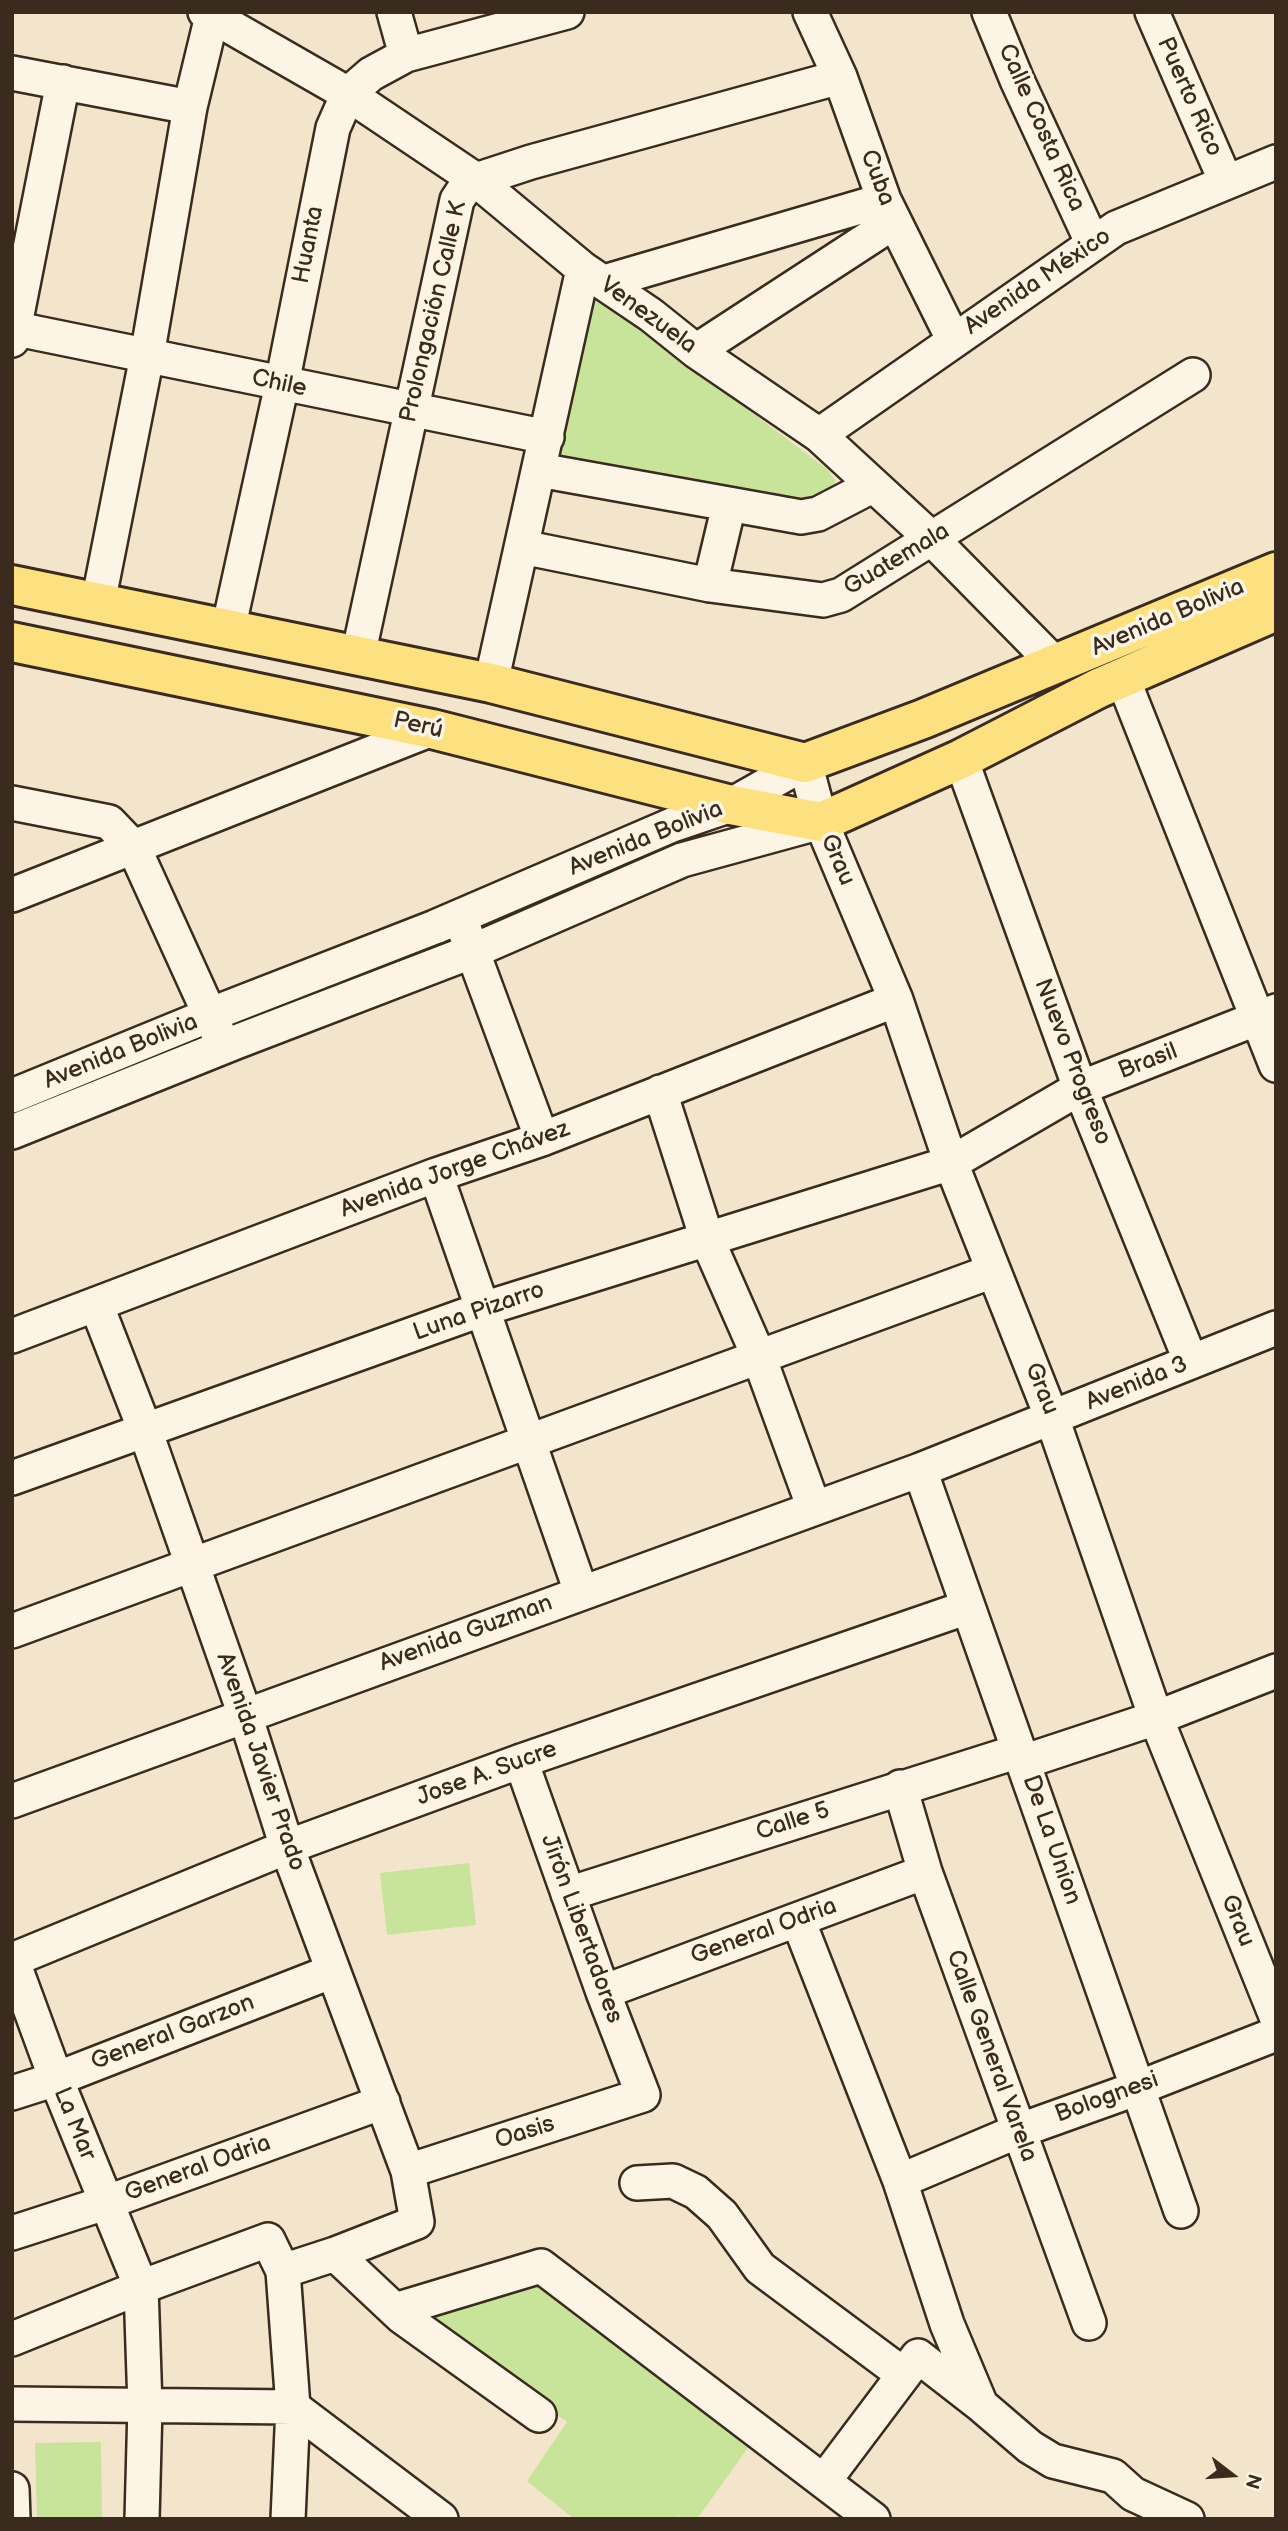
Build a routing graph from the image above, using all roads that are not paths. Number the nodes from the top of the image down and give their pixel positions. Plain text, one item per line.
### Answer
1 (394, 12) edge
2 (810, 12) edge
3 (989, 12) edge
4 (1152, 12) edge
5 (209, 14) edge
6 (546, 15) edge
7 (250, 26) edge
8 (406, 55) junction
9 (12, 73) edge
10 (840, 77) junction
11 (63, 82) junction
12 (348, 94) junction
13 (190, 107) junction
14 (1276, 162) edge
15 (475, 180) junction
16 (1226, 182) junction
17 (889, 211) junction
18 (1093, 244) junction
19 (594, 276) junction
20 (13, 332) edge
21 (954, 341) junction
22 (696, 351) junction
23 (147, 356) junction
24 (1193, 375) dead end
25 (282, 384) junction
26 (410, 410) junction
27 (819, 435) junction
28 (547, 438) junction
29 (539, 470) junction
30 (872, 486) junction
31 (729, 505) junction
32 (932, 539) junction
33 (522, 547) junction
34 (1274, 577) edge
35 (12, 585) edge
36 (710, 585) junction
37 (98, 603) junction
38 (1276, 611) edge
39 (229, 631) junction
40 (12, 642) edge
41 (358, 656) junction
42 (1056, 665) junction
43 (1122, 679) junction
44 (491, 683) junction
45 (432, 729) junction
46 (961, 759) junction
47 (805, 763) junction
48 (12, 803) edge
49 (731, 805) junction
50 (821, 822) junction
51 (134, 848) junction
52 (12, 895) edge
53 (460, 916) junction
54 (473, 951) junction
55 (896, 1000) junction
56 (210, 1015) junction
57 (1267, 1015) edge
58 (224, 1047) junction
59 (1276, 1065) edge
60 (1080, 1088) junction
61 (660, 1092) junction
62 (12, 1096) edge
63 (12, 1132) edge
64 (542, 1139) junction
65 (951, 1163) junction
66 (436, 1175) junction
67 (707, 1239) junction
68 (993, 1270) junction
69 (96, 1304) junction
70 (483, 1309) junction
71 (1276, 1328) edge
72 (12, 1336) edge
73 (759, 1357) junction
74 (1191, 1362) junction
75 (1052, 1418) junction
76 (145, 1430) junction
77 (529, 1442) junction
78 (920, 1470) junction
79 (12, 1478) edge
80 (814, 1508) junction
81 (192, 1564) junction
82 (581, 1592) junction
83 (968, 1607) junction
84 (12, 1630) edge
85 (1276, 1671) edge
86 (245, 1715) junction
87 (1156, 1718) junction
88 (1021, 1757) junction
89 (522, 1762) junction
90 (900, 1787) junction
91 (12, 1801) edge
92 (287, 1847) junction
93 (925, 1872) junction
94 (568, 1894) junction
95 (798, 1920) junction
96 (12, 1959) edge
97 (333, 1971) junction
98 (603, 1992) junction
99 (1276, 2016) edge
100 (1276, 2034) edge
101 (56, 2079) junction
102 (1138, 2088) junction
103 (12, 2093) edge
104 (643, 2095) joint
105 (383, 2102) junction
106 (1018, 2131) junction
107 (408, 2171) junction
108 (901, 2181) junction
109 (636, 2183) dead end
110 (105, 2203) junction
111 (1181, 2211) dead end
112 (12, 2233) edge
113 (335, 2254) junction
114 (283, 2271) junction
115 (141, 2287) junction
116 (395, 2310) junction
117 (1089, 2323) dead end
118 (12, 2339) edge
119 (904, 2375) junction
120 (12, 2404) edge
121 (145, 2406) junction
122 (981, 2406) junction
123 (293, 2407) junction
124 (539, 2415) dead end
125 (824, 2481) junction
126 (12, 2489) edge
127 (13, 2519) edge
128 (142, 2519) edge
129 (288, 2519) edge
130 (441, 2519) edge
131 (873, 2519) edge
132 (1187, 2519) edge

1 - 8 street
2 - 10 street, Cuba
3 - 18 street, Calle Costa Rica
4 - 16 street, Puerto Rico
5 - 7 street, Venezuela
5 - 13 street
6 - 8 street, Huanta
7 - 12 street, Venezuela
8 - 12 street, Huanta
9 - 11 street
10 - 15 street, Prolongación Calle K
10 - 17 street, Cuba
11 - 13 street
11 - 20 street
12 - 15 street, Venezuela
12 - 25 street, Huanta
13 - 23 street
14 - 16 street, Avenida México
15 - 19 street, Venezuela
15 - 26 street, Prolongación Calle K
16 - 18 street, Avenida México
17 - 19 street
17 - 21 street, Cuba
17 - 22 street
18 - 21 street, Avenida México
19 - 22 street, Venezuela
19 - 28 street
20 - 23 street, Chile
21 - 27 street, Avenida México
22 - 27 street, Venezuela
23 - 25 street, Chile
23 - 37 street
24 - 32 street, Guatemala
25 - 26 street, Chile
25 - 39 street, Huanta
26 - 28 street, Chile
26 - 41 street, Prolongación Calle K
27 - 30 street, Venezuela
28 - 29 street
29 - 31 street
29 - 33 street
30 - 31 street
30 - 32 street, Venezuela
31 - 36 street
32 - 36 street, Guatemala
32 - 42 street, Venezuela
33 - 36 street, Guatemala
33 - 44 street
34 - 42 main road, Avenida Bolivia
35 - 37 main road
37 - 39 main road
38 - 43 main road, Avenida Bolivia
39 - 41 main road
40 - 45 main road, Perú
41 - 44 main road
42 - 47 main road, Avenida Bolivia
43 - 46 main road, Avenida Bolivia
43 - 57 street
44 - 47 main road
45 - 49 main road, Perú
45 - 51 street
46 - 50 main road, Avenida Bolivia
46 - 60 street, Nuevo Progreso
47 - 49 street, Avenida Bolivia
47 - 50 street, Grau
48 - 51 street
49 - 50 main road, Perú
49 - 53 street, Avenida Bolivia
50 - 54 street, Avenida Bolivia
50 - 55 street, Grau
51 - 52 street
51 - 56 street
53 - 54 street
53 - 56 street, Avenida Bolivia
54 - 58 street, Avenida Bolivia
54 - 64 street
55 - 61 street, Avenida Jorge Chávez
55 - 65 street, Grau
56 - 58 street
56 - 62 street, Avenida Bolivia
57 - 59 street
57 - 60 street, Brasil
58 - 63 street, Avenida Bolivia
60 - 65 street, Brasil
60 - 74 street, Nuevo Progreso
61 - 64 street, Avenida Jorge Chávez
61 - 67 street
64 - 66 street, Avenida Jorge Chávez
65 - 67 street, Luna Pizarro
65 - 68 street, Grau
66 - 69 street, Avenida Jorge Chávez
66 - 70 street
67 - 70 street, Luna Pizarro
67 - 73 street
68 - 73 street
68 - 75 street, Grau
69 - 72 street, Avenida Jorge Chávez
69 - 76 street, Avenida Javier Prado
70 - 76 street, Luna Pizarro
70 - 77 street
71 - 74 street, Avenida 3
73 - 77 street
73 - 80 street
74 - 75 street, Avenida 3
75 - 78 street, Avenida 3
75 - 87 street, Grau
76 - 79 street, Luna Pizarro
76 - 81 street, Avenida Javier Prado
77 - 81 street
77 - 82 street
78 - 80 street, Avenida Guzman
78 - 83 street, De La Union
80 - 82 street, Avenida Guzman
81 - 84 street
81 - 86 street, Avenida Javier Prado
82 - 86 street, Avenida Guzman
83 - 88 street, De La Union
83 - 89 street, Jose A. Sucre
85 - 87 street, Calle 5
86 - 91 street, Avenida Guzman
86 - 92 street, Avenida Javier Prado
87 - 88 street, Calle 5
87 - 99 street, Grau
88 - 90 street, Calle 5
88 - 102 street, De La Union
89 - 92 street, Jose A. Sucre
89 - 94 street, Jirón Libertadores
90 - 93 street, Calle General Varela
90 - 94 street, Calle 5
92 - 96 street, Jose A. Sucre
92 - 97 street, Avenida Javier Prado
93 - 95 street, General Odria
93 - 106 street, Calle General Varela
94 - 98 street, Jirón Libertadores
95 - 98 street, General Odria
95 - 108 street
96 - 101 street, La Mar
97 - 101 street, General Garzon
97 - 105 street, Avenida Javier Prado
98 - 104 street, Jirón Libertadores
100 - 102 street, Bolognesi
101 - 103 street, General Garzon
101 - 110 street, La Mar
102 - 106 street, Bolognesi
102 - 111 street, De La Union
104 - 107 street, Oasis
105 - 107 street, Avenida Javier Prado
105 - 110 street, General Odria
106 - 108 street, Bolognesi
106 - 117 street, Calle General Varela
107 - 113 street, Avenida Javier Prado
108 - 122 street
109 - 119 street
110 - 112 street, General Odria
110 - 115 street, La Mar
113 - 114 street
113 - 116 street
114 - 115 street
114 - 123 street
115 - 118 street
115 - 121 street
116 - 124 street
116 - 125 street
119 - 122 street
119 - 125 street
120 - 121 street
121 - 123 street
121 - 128 street
122 - 132 street
123 - 129 street
123 - 130 street
125 - 131 street
126 - 127 street

